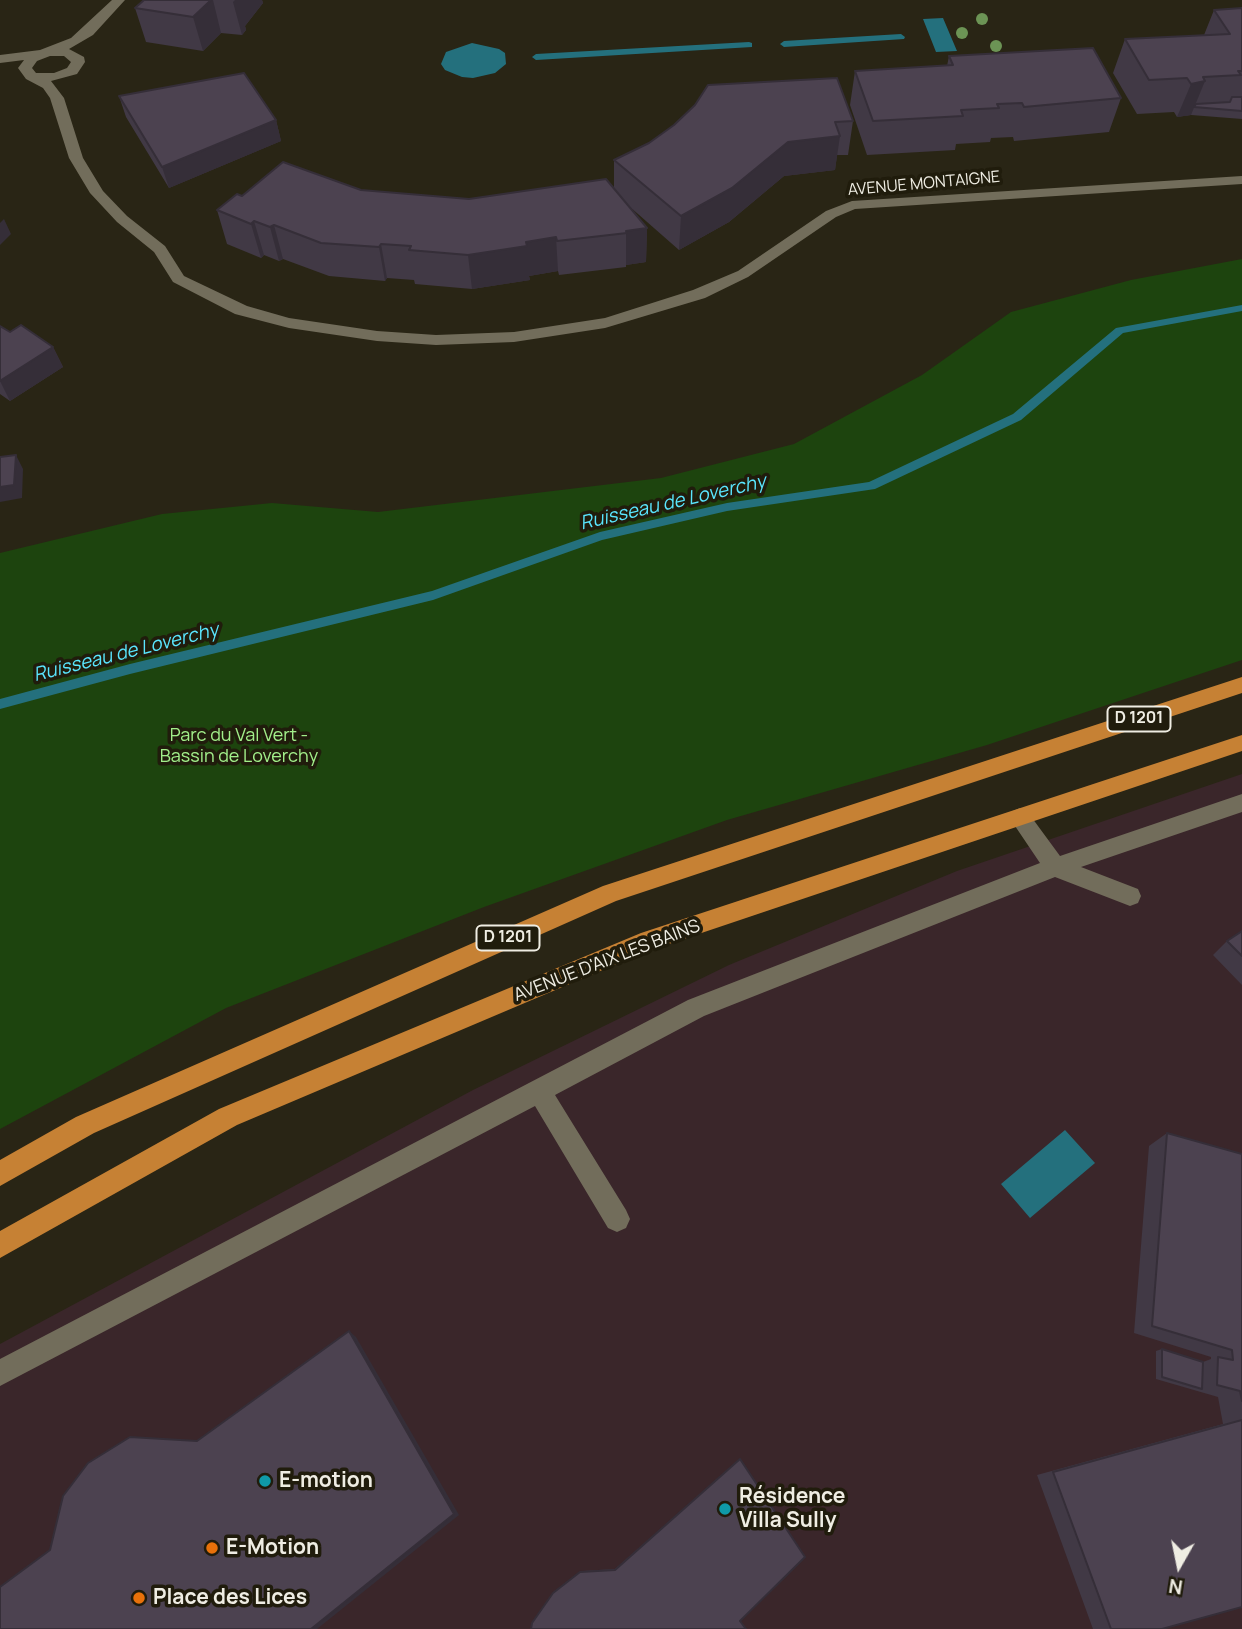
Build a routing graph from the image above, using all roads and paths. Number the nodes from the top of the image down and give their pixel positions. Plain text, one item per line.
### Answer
1 (119, 0) edge
2 (96, 25) junction
3 (44, 53) junction
4 (0, 62) edge
5 (78, 64) junction
6 (33, 75) junction
7 (66, 118) junction
8 (1242, 180) edge
9 (1242, 685) edge
10 (1242, 743) edge
11 (1242, 803) edge
12 (1020, 817) junction
13 (1055, 867) junction
14 (1130, 896) dead end
15 (539, 1091) junction
16 (0, 1174) edge
17 (617, 1219) dead end
18 (0, 1245) edge
19 (0, 1373) edge

1 - 2 street, AVENUE MONTAIGNE
2 - 3 street, AVENUE MONTAIGNE
2 - 5 street, AVENUE MONTAIGNE
3 - 4 street, AVENUE MONTAIGNE
3 - 5 street, AVENUE MONTAIGNE
3 - 6 street
4 - 6 street, AVENUE MONTAIGNE
5 - 6 street
5 - 7 street, AVENUE MONTAIGNE
6 - 7 street, AVENUE MONTAIGNE
7 - 8 street, AVENUE MONTAIGNE
9 - 16 main road, D 1201
10 - 12 main road, AVENUE D'AIX LES BAINS
11 - 13 street
12 - 13 street
12 - 18 main road, AVENUE D'AIX LES BAINS
13 - 14 street
13 - 15 street
15 - 17 street
15 - 19 street

